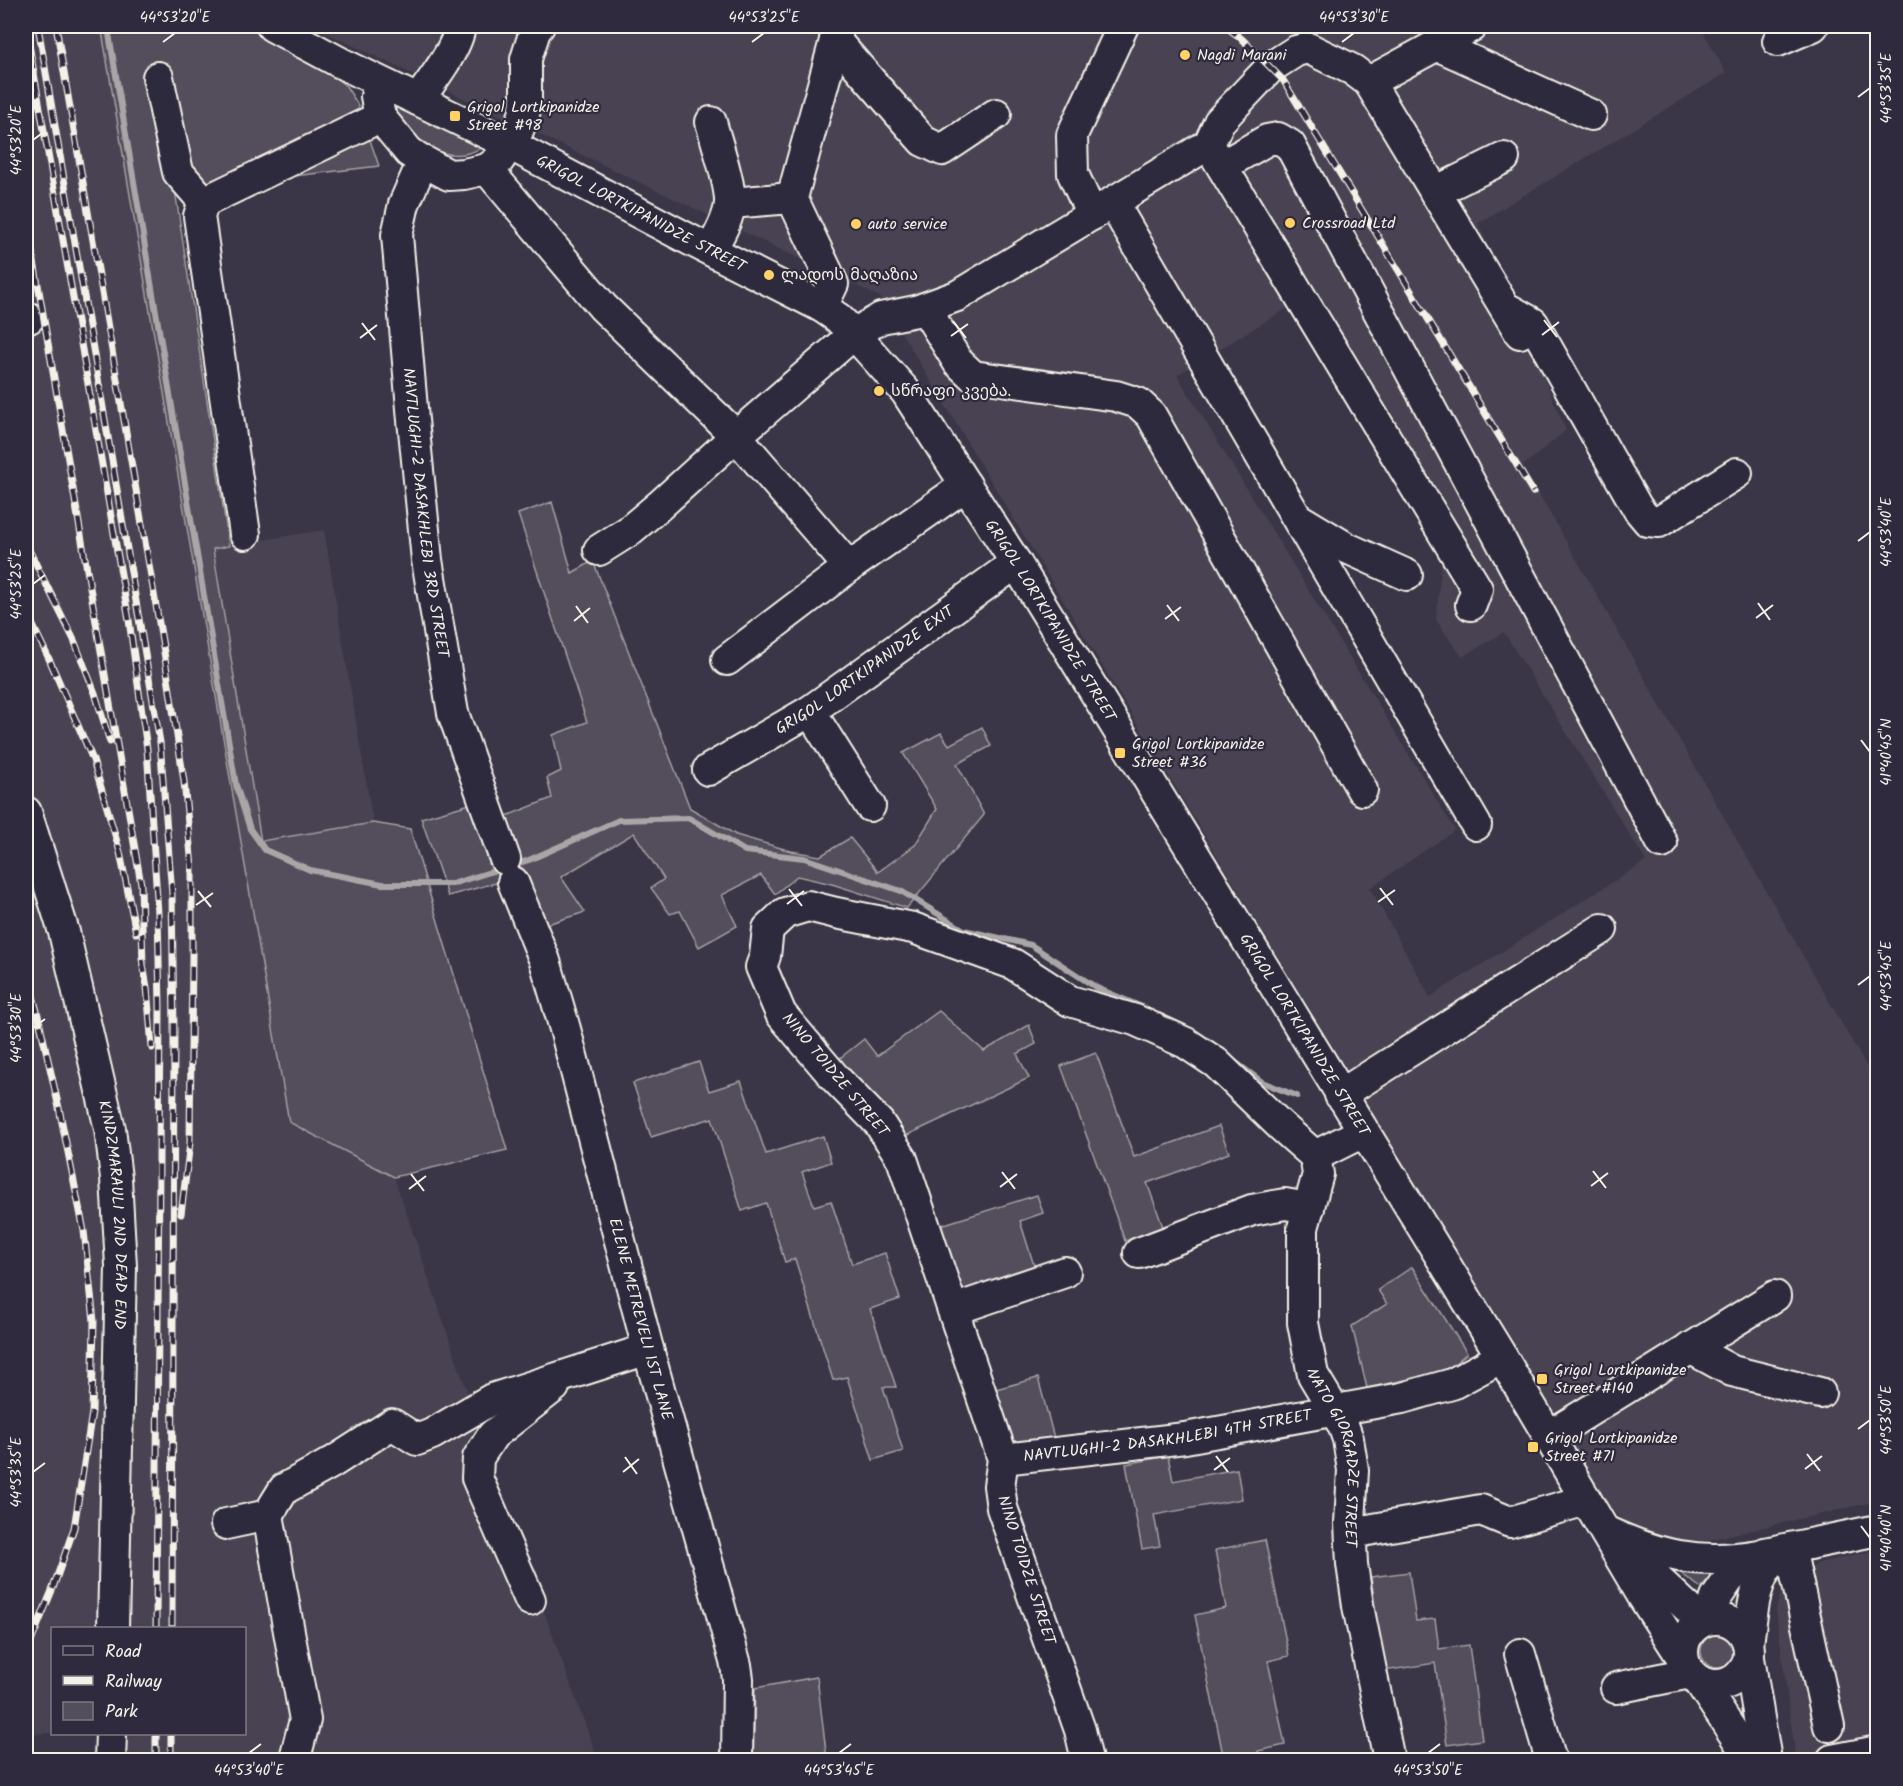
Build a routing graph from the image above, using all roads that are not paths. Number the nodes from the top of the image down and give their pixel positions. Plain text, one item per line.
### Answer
1 (272, 26) edge
2 (460, 26) edge
3 (539, 26) edge
4 (1123, 26) edge
5 (1813, 26) edge
6 (837, 33) edge
7 (1453, 33) edge
8 (1778, 42) dead end
9 (158, 77) dead end
10 (373, 78) junction
11 (1369, 81) junction
12 (418, 100) junction
13 (996, 114) dead end
14 (1591, 115) dead end
15 (380, 117) junction
16 (711, 122) dead end
17 (509, 144) junction
18 (1217, 144) junction
19 (1504, 158) dead end
20 (423, 161) junction
21 (486, 169) junction
22 (1435, 192) junction
23 (792, 198) junction
24 (204, 202) junction
25 (730, 203) junction
26 (1102, 209) junction
27 (711, 250) junction
28 (822, 307) junction
29 (1504, 307) junction
30 (925, 308) junction
31 (1520, 333) dead end
32 (854, 334) junction
33 (736, 436) junction
34 (1737, 473) dead end
35 (966, 485) junction
36 (1296, 517) junction
37 (245, 534) dead end
38 (599, 550) dead end
39 (1016, 563) junction
40 (1514, 565) junction
41 (849, 567) junction
42 (1407, 575) dead end
43 (727, 660) dead end
44 (810, 711) junction
45 (708, 770) dead end
46 (1362, 790) dead end
47 (870, 806) dead end
48 (26, 812) edge
49 (1476, 825) dead end
50 (1662, 843) dead end
51 (509, 871) joint
52 (1602, 929) dead end
53 (1340, 1095) junction
54 (1363, 1132) junction
55 (1315, 1156) junction
56 (1309, 1208) junction
57 (1139, 1253) dead end
58 (1065, 1272) dead end
59 (1774, 1296) dead end
60 (952, 1310) junction
61 (1690, 1348) junction
62 (648, 1349) junction
63 (1502, 1357) junction
64 (571, 1374) junction
65 (1820, 1393) dead end
66 (1335, 1410) junction
67 (1549, 1436) junction
68 (1003, 1459) junction
69 (1586, 1500) junction
70 (268, 1515) junction
71 (226, 1524) dead end
72 (1878, 1530) edge
73 (1605, 1531) junction
74 (1350, 1533) junction
75 (1777, 1551) junction
76 (530, 1600) dead end
77 (1706, 1620) junction
78 (113, 1627) edge
79 (1748, 1651) junction
80 (1520, 1654) dead end
81 (1691, 1671) junction
82 (1616, 1688) dead end
83 (1829, 1726) dead end
84 (111, 1735) edge
85 (1878, 1751) edge
86 (296, 1754) dead end
87 (110, 1761) edge
88 (737, 1761) edge
89 (1087, 1761) edge
90 (1389, 1761) edge
91 (1551, 1761) edge
92 (1751, 1761) edge
93 (1766, 1761) edge
94 (1832, 1761) edge

1 - 10 street, GRIGOL LORTKIPANIDZE STREET
2 - 12 street
3 - 17 street
4 - 26 street
5 - 8 street
6 - 13 street
6 - 23 street
7 - 11 street
7 - 14 street
9 - 24 street
10 - 12 street, GRIGOL LORTKIPANIDZE STREET
10 - 15 street
11 - 18 street
11 - 22 street
12 - 17 street, GRIGOL LORTKIPANIDZE STREET
15 - 20 street
15 - 24 street
16 - 25 street
17 - 21 street
17 - 27 street, GRIGOL LORTKIPANIDZE STREET
18 - 26 street
18 - 40 street
18 - 40 street
19 - 22 street
20 - 21 street
20 - 51 street, NAVTLUGHI-2 DASAKHLEBI 3RD STREET
21 - 33 street
22 - 29 street
23 - 25 street
23 - 28 street
24 - 37 street
25 - 27 street
26 - 30 street
26 - 36 street
27 - 28 street, GRIGOL LORTKIPANIDZE STREET
28 - 32 street, GRIGOL LORTKIPANIDZE STREET
29 - 31 street
29 - 34 street
30 - 32 street
30 - 46 street
32 - 33 street
32 - 35 street, GRIGOL LORTKIPANIDZE STREET
33 - 38 street
33 - 41 street
35 - 39 street, GRIGOL LORTKIPANIDZE STREET
35 - 41 street
36 - 42 street
36 - 49 street
39 - 44 street, GRIGOL LORTKIPANIDZE EXIT
39 - 53 street, GRIGOL LORTKIPANIDZE STREET
40 - 50 street
41 - 43 street
44 - 45 street, GRIGOL LORTKIPANIDZE EXIT
44 - 47 street
48 - 78 street, KINDZMARAULI 2ND DEAD END
51 - 62 street, ELENE METREVELI 1ST LANE
52 - 53 street
53 - 54 street, GRIGOL LORTKIPANIDZE STREET
54 - 55 street
54 - 63 street, GRIGOL LORTKIPANIDZE STREET
55 - 56 street, NATO GIORGADZE STREET
55 - 60 street, NINO TOIDZE STREET
56 - 57 street
56 - 66 street, NATO GIORGADZE STREET
58 - 60 street
59 - 61 street
60 - 68 street, NINO TOIDZE STREET
61 - 65 street
61 - 67 street
62 - 64 street
62 - 88 street, ELENE METREVELI 1ST LANE
63 - 66 street, NAVTLUGHI-2 DASAKHLEBI 4TH STREET
63 - 67 street, GRIGOL LORTKIPANIDZE STREET
64 - 70 street
64 - 76 street
66 - 68 street, NAVTLUGHI-2 DASAKHLEBI 4TH STREET
66 - 74 street, NATO GIORGADZE STREET
67 - 69 street, GRIGOL LORTKIPANIDZE STREET
68 - 89 street, NINO TOIDZE STREET
69 - 73 street, GRIGOL LORTKIPANIDZE STREET
69 - 74 street
70 - 71 street
70 - 86 street
72 - 75 street
73 - 75 street
73 - 77 street, GRIGOL LORTKIPANIDZE STREET
73 - 81 street, GRIGOL LORTKIPANIDZE STREET
74 - 90 street, NATO GIORGADZE STREET
75 - 77 street
75 - 79 street
75 - 83 street
77 - 79 street
77 - 81 street
79 - 81 street
79 - 93 street
80 - 91 street
81 - 82 street
81 - 92 street, GRIGOL LORTKIPANIDZE STREET
84 - 87 street
85 - 94 street

